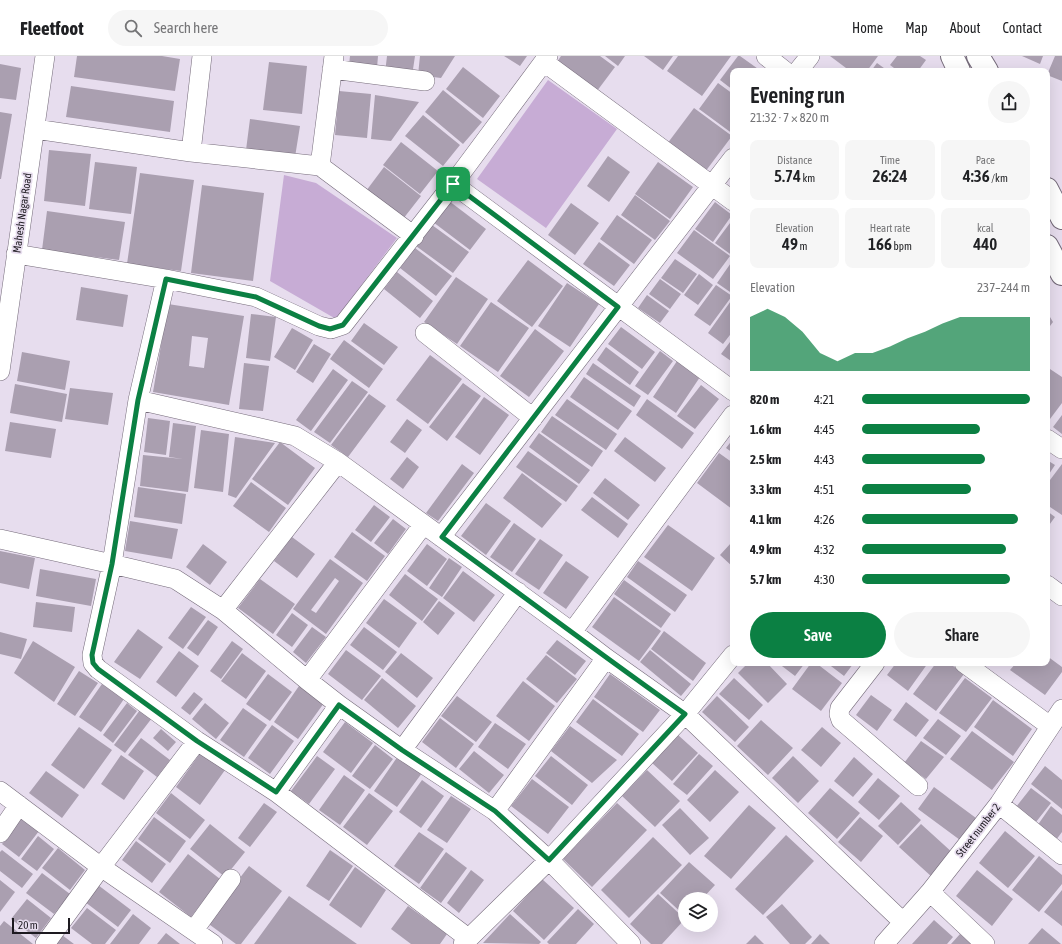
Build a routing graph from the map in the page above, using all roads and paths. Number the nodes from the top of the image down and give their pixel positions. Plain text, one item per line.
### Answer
1 (45, 56) edge
2 (202, 56) edge
3 (766, 56) edge
4 (810, 56) edge
5 (978, 56) edge
6 (546, 59) edge
7 (333, 62) edge
8 (781, 68) edge
9 (800, 68) edge
10 (984, 68) edge
11 (425, 81) dead end
12 (35, 129) junction
13 (191, 152) junction
14 (730, 162) edge
15 (320, 166) junction
16 (453, 184) junction
17 (713, 185) junction
18 (1050, 195) edge
19 (730, 199) edge
20 (1062, 218) edge
21 (414, 236) junction
22 (16, 254) junction
23 (1050, 256) edge
24 (1062, 274) edge
25 (166, 279) junction
26 (618, 307) junction
27 (425, 333) dead end
28 (0, 371) edge
29 (730, 389) edge
30 (138, 400) junction
31 (533, 418) junction
32 (730, 419) edge
33 (1050, 441) edge
34 (1062, 449) edge
35 (338, 462) junction
36 (422, 525) junction
37 (442, 537) junction
38 (0, 539) edge
39 (112, 564) junction
40 (1050, 588) edge
41 (518, 592) junction
42 (1062, 596) edge
43 (223, 610) junction
44 (572, 632) junction
45 (606, 658) junction
46 (730, 659) edge
47 (873, 666) edge
48 (968, 666) edge
49 (307, 680) junction
50 (339, 705) junction
51 (1062, 709) edge
52 (685, 714) junction
53 (1050, 726) junction
54 (197, 741) junction
55 (402, 750) junction
56 (918, 786) dead end
57 (0, 791) edge
58 (276, 792) junction
59 (999, 804) junction
60 (19, 805) junction
61 (495, 811) junction
62 (0, 833) edge
63 (1062, 855) edge
64 (549, 860) junction
65 (101, 867) junction
66 (231, 879) dead end
67 (930, 892) junction
68 (903, 922) junction
69 (194, 930) junction
70 (466, 941) edge
71 (45, 944) edge
72 (213, 944) edge
73 (631, 944) edge
74 (884, 944) edge
75 (985, 944) edge

1 - 12 street, Mahesh Nagar Road
2 - 13 street
3 - 8 street
4 - 9 street
5 - 10 main road
6 - 16 street
6 - 17 street
7 - 11 street
7 - 15 street
12 - 13 street
12 - 22 street, Mahesh Nagar Road
13 - 15 street
14 - 17 street
15 - 21 street
16 - 21 street
16 - 26 street
17 - 19 street
17 - 26 street
18 - 20 main road
21 - 25 street
22 - 25 street
22 - 28 street, Mahesh Nagar Road
23 - 24 main road
25 - 30 street
26 - 29 street
26 - 31 street
27 - 31 street
30 - 35 street
30 - 39 street
31 - 37 street
32 - 44 street
33 - 34 street
35 - 36 street
35 - 43 street
36 - 37 street
36 - 49 street
37 - 41 street
38 - 39 street
39 - 43 street
39 - 54 street
40 - 42 street
41 - 44 street
41 - 55 street
43 - 49 street
44 - 45 street
45 - 52 street
45 - 61 street
46 - 52 street
47 - 56 street
48 - 53 street
49 - 50 street
50 - 55 street
50 - 58 street
51 - 53 street, Street number 2
52 - 64 street
52 - 68 street
53 - 59 street, Street number 2
54 - 58 street
54 - 65 street
55 - 61 street
57 - 60 street
58 - 70 street
59 - 63 street
59 - 67 street, Street number 2
60 - 62 street
60 - 65 street
61 - 64 street
64 - 70 street
64 - 73 street
65 - 69 street
65 - 71 street
66 - 69 street
67 - 68 street, Street number 2
67 - 75 street
68 - 74 street, Street number 2
69 - 72 street

